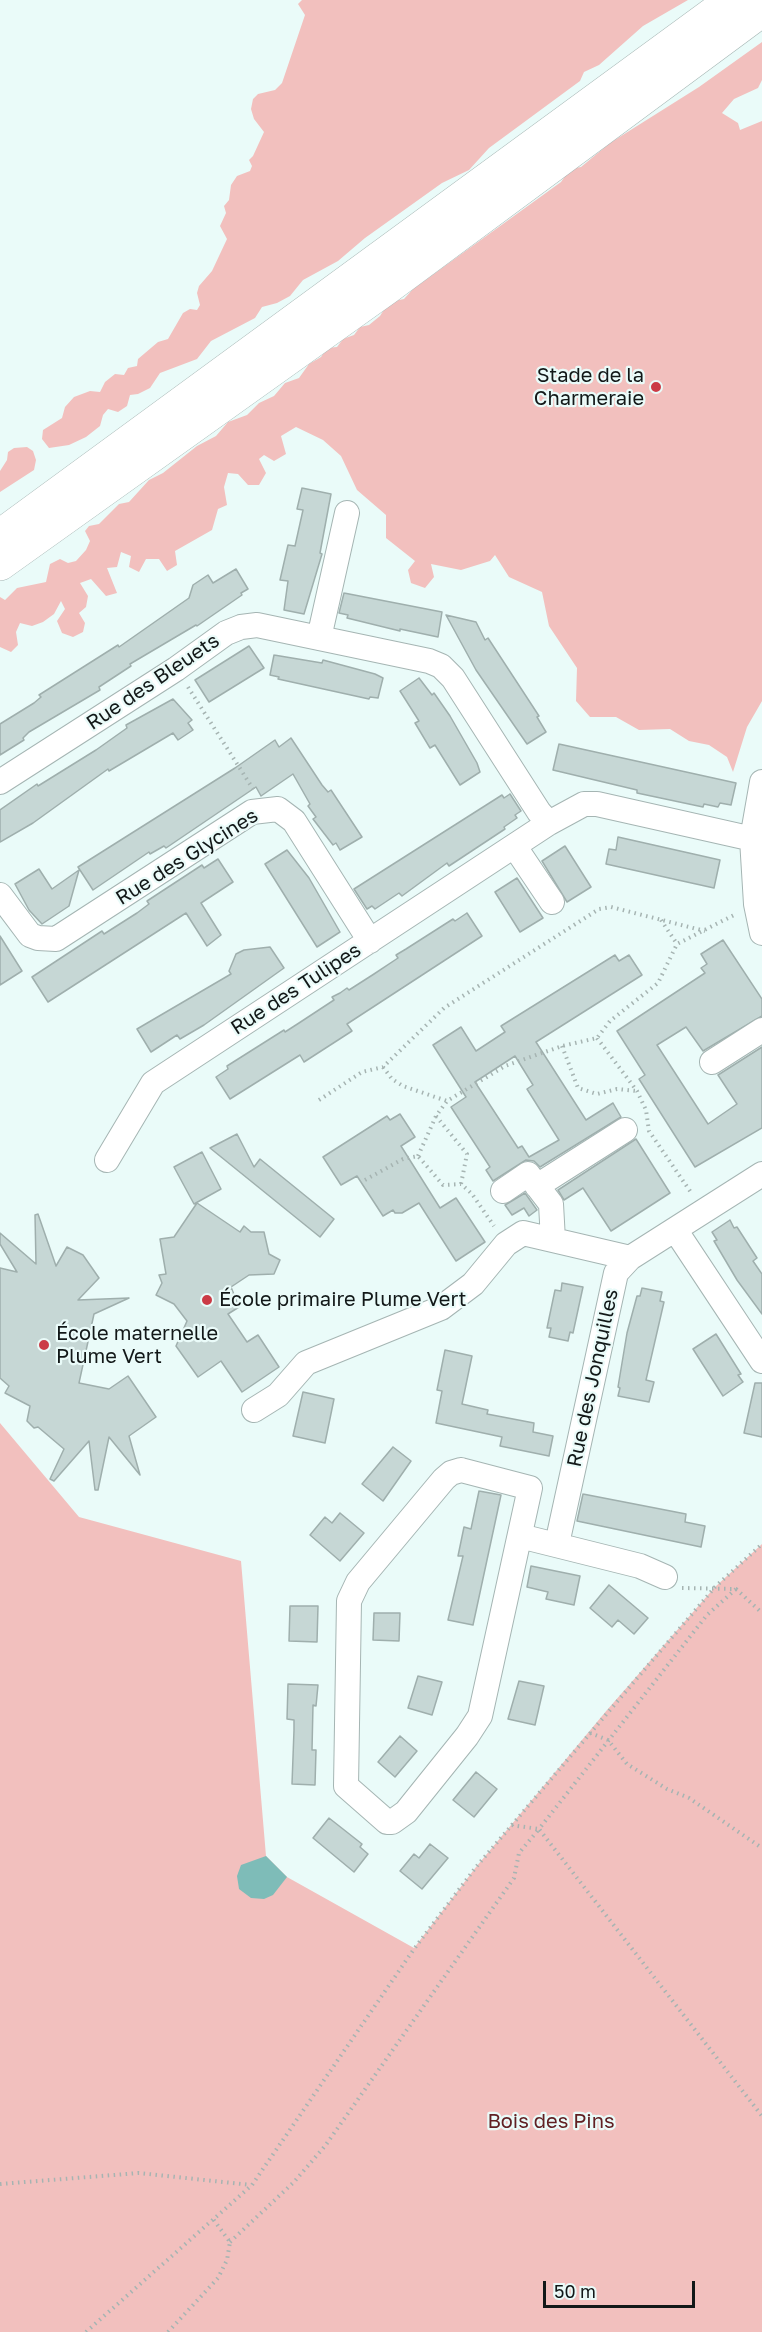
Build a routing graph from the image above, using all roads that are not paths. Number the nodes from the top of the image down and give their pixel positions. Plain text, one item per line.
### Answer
1 (732, 0) edge
2 (762, 10) edge
3 (762, 32) edge
4 (665, 83) junction
5 (347, 513) dead end
6 (0, 536) edge
7 (0, 564) edge
8 (319, 638) junction
9 (0, 782) edge
10 (762, 782) edge
11 (549, 823) junction
12 (757, 840) edge
13 (515, 847) junction
14 (0, 895) edge
15 (552, 902) dead end
16 (762, 933) edge
17 (370, 941) junction
18 (762, 1030) edge
19 (712, 1062) dead end
20 (625, 1130) dead end
21 (107, 1160) dead end
22 (762, 1174) edge
23 (537, 1186) junction
24 (503, 1191) dead end
25 (676, 1231) junction
26 (553, 1240) junction
27 (630, 1258) junction
28 (762, 1361) edge
29 (254, 1410) dead end
30 (530, 1488) junction
31 (567, 1496) junction
32 (519, 1536) junction
33 (556, 1544) junction
34 (665, 1577) road end

1 - 6 highway
2 - 4 highway
3 - 4 highway
4 - 7 highway
5 - 8 street
8 - 9 street, Rue des Bleuets
8 - 11 street, Rue des Bleuets
10 - 12 street
11 - 12 street, Rue des Tulipes
11 - 13 street, Rue des Tulipes
12 - 16 street
13 - 15 street
13 - 17 street, Rue des Tulipes
14 - 17 street, Rue des Glycines
17 - 21 street, Rue des Tulipes
18 - 19 street
20 - 23 street
22 - 25 street, Rue des Jonquilles
23 - 24 street
23 - 26 street
25 - 27 street, Rue des Jonquilles
25 - 28 street
26 - 27 street
26 - 29 street
27 - 31 street, Rue des Jonquilles
30 - 31 street
30 - 32 street
30 - 32 street
31 - 33 street, Rue des Jonquilles
32 - 33 street
33 - 34 street

